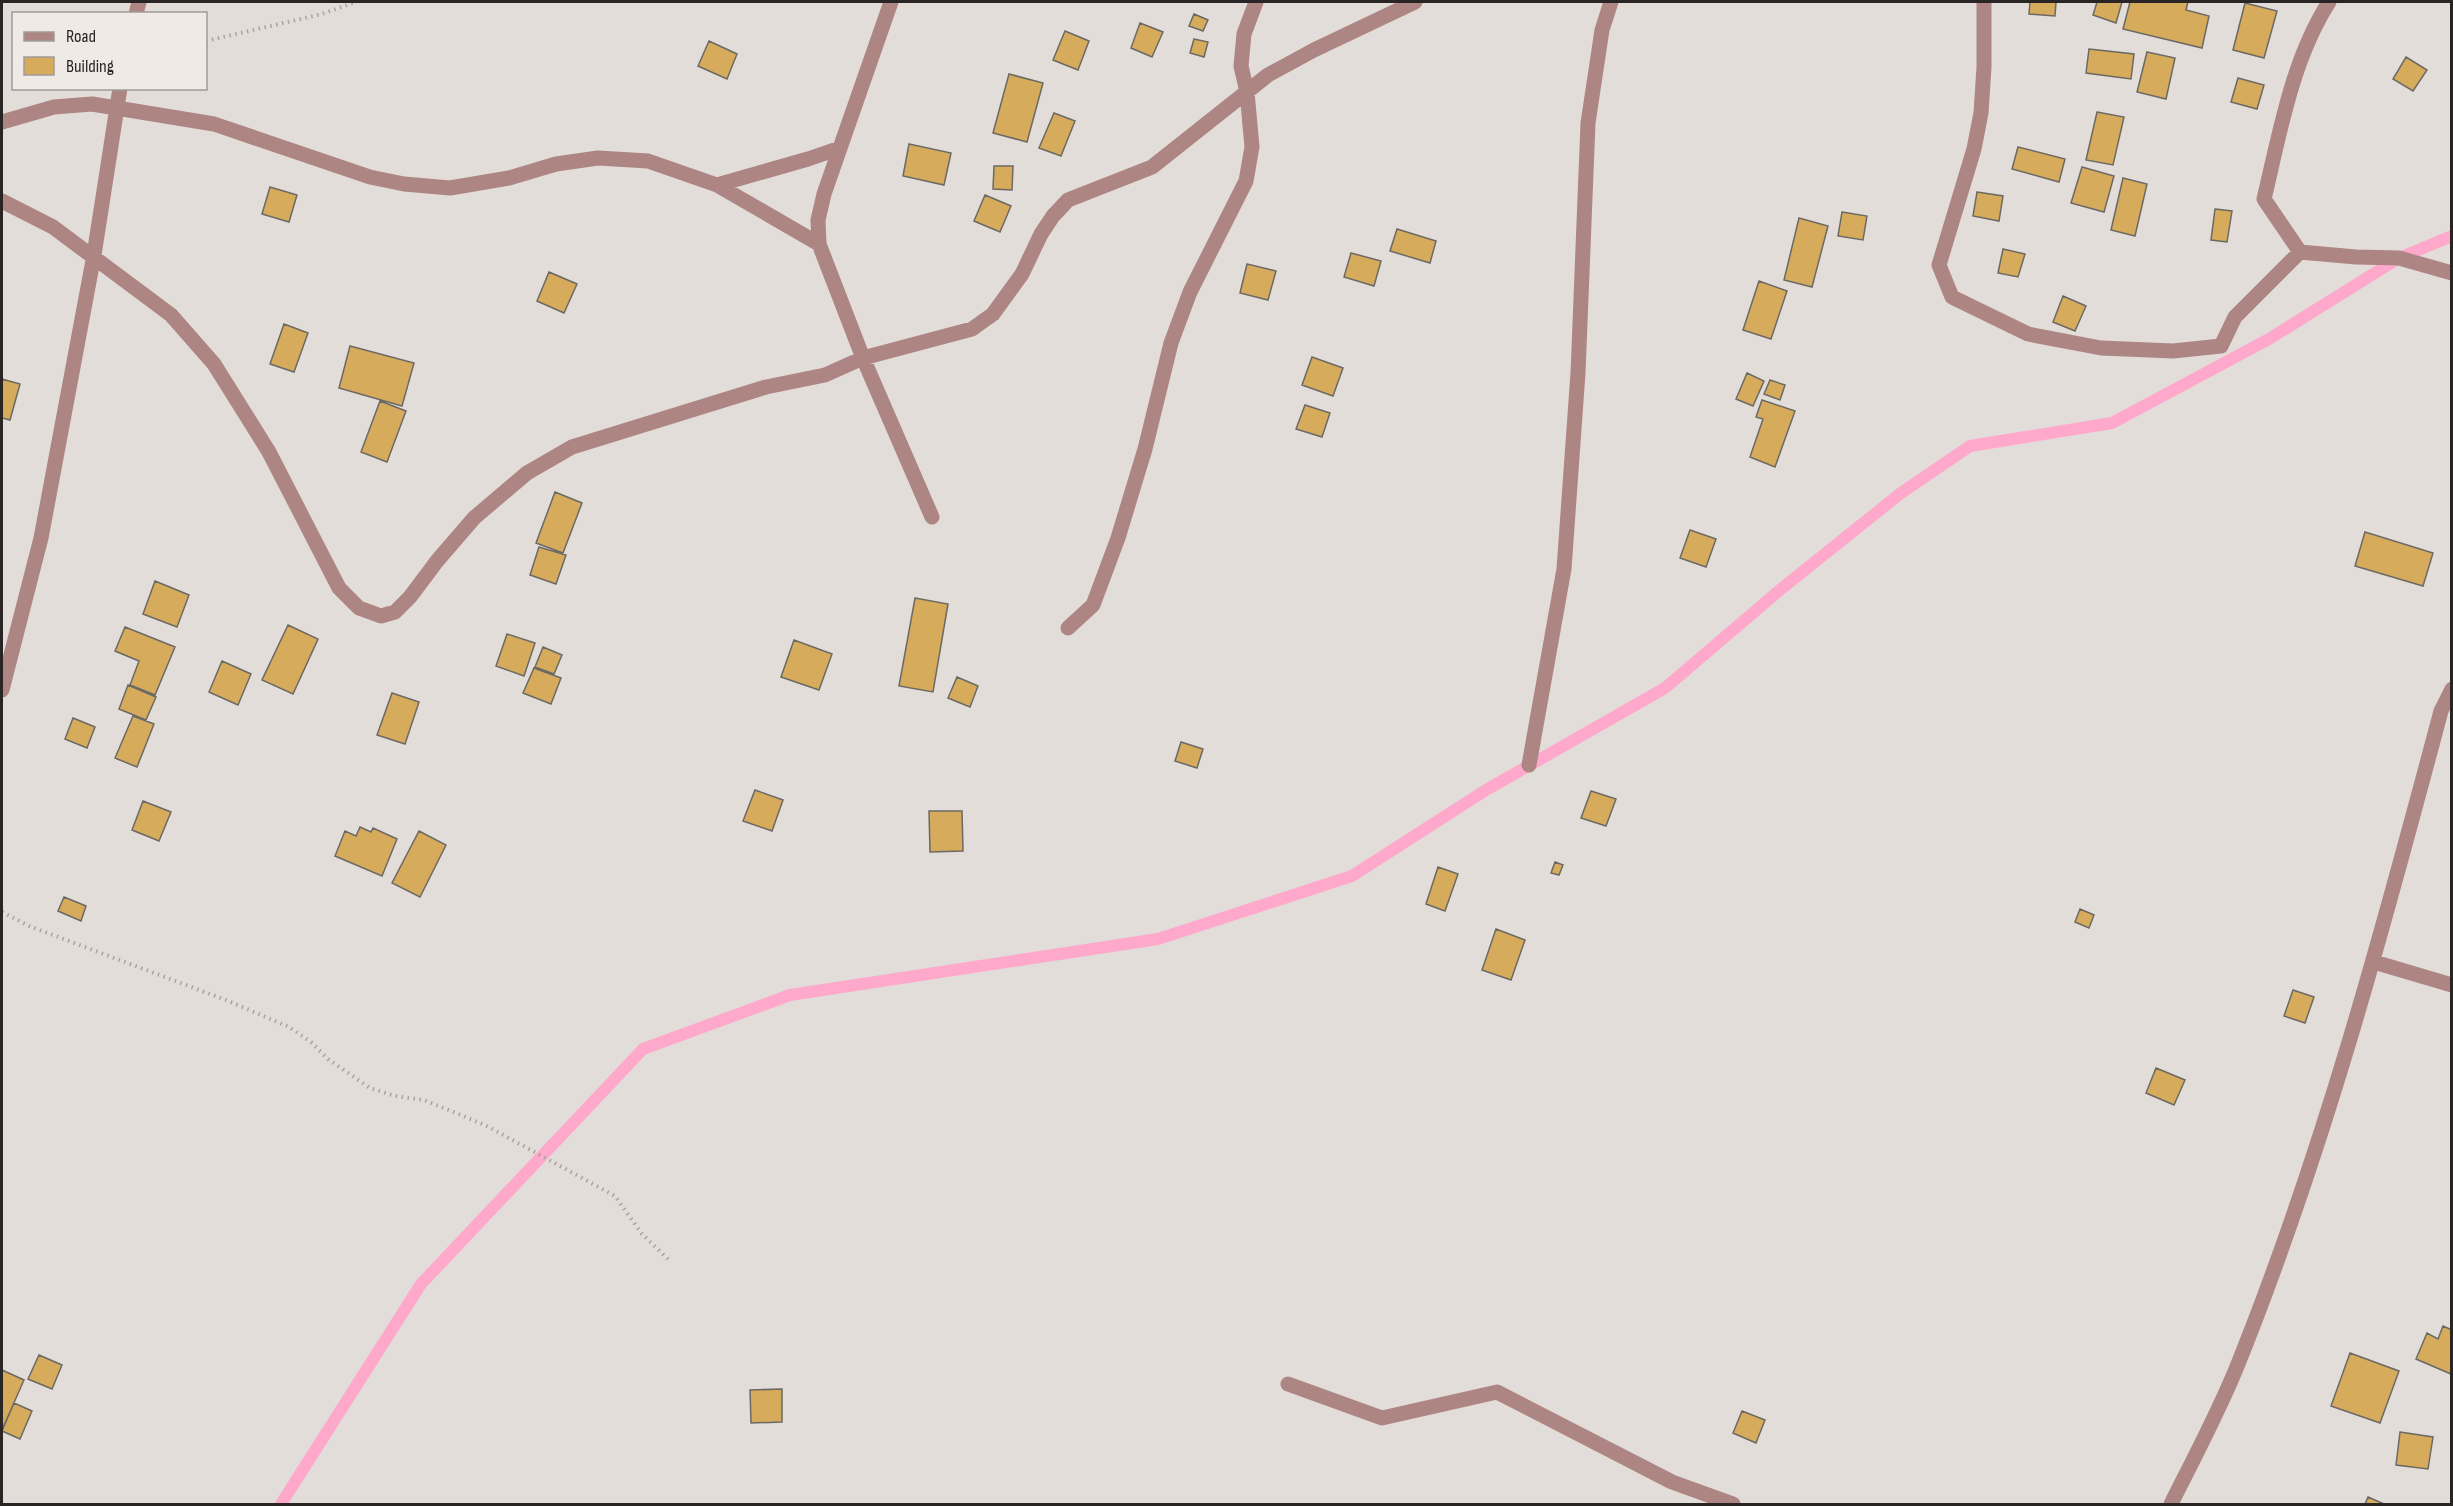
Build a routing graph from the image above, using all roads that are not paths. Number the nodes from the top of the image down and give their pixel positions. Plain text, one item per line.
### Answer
1 (891, 2) edge
2 (1256, 2) edge
3 (1415, 2) edge
4 (1611, 2) edge
5 (1984, 2) edge
6 (2330, 2) edge
7 (120, 90) edge
8 (1247, 92) junction
9 (116, 108) junction
10 (2, 122) edge
11 (840, 148) junction
12 (717, 185) junction
13 (2, 201) edge
14 (819, 244) junction
15 (2300, 252) junction
16 (94, 255) junction
17 (2451, 273) edge
18 (863, 358) junction
19 (932, 517) dead end
20 (1068, 628) dead end
21 (2451, 689) edge
22 (2, 690) edge
23 (1528, 765) dead end
24 (2374, 962) junction
25 (2451, 985) edge
26 (1288, 1384) dead end
27 (1732, 1504) edge
28 (2171, 1504) edge

1 - 11 street
2 - 8 street
3 - 8 street
4 - 23 street
5 - 15 street
6 - 15 street
7 - 9 street
8 - 18 street
8 - 20 street
9 - 10 street
9 - 12 street
9 - 16 street
11 - 12 street
11 - 14 street
12 - 14 street
13 - 16 street
14 - 18 street
15 - 17 street
16 - 18 street
16 - 22 street
18 - 19 street
21 - 24 street
24 - 25 street
24 - 28 street
26 - 27 street

